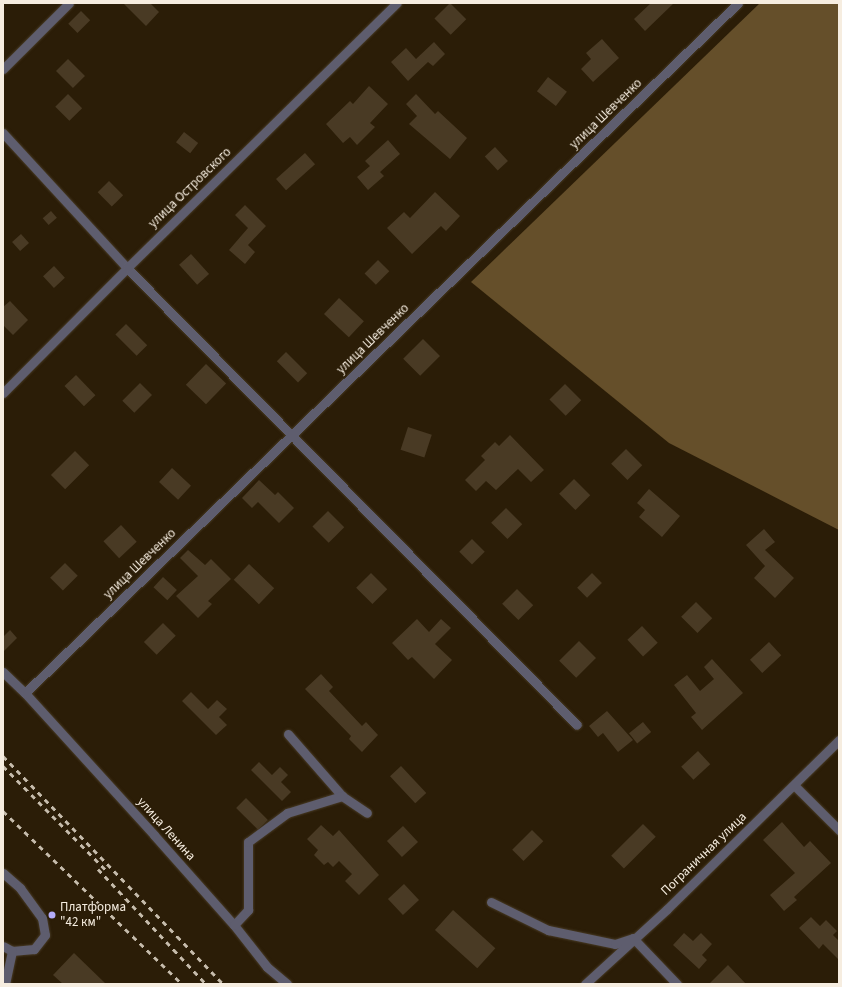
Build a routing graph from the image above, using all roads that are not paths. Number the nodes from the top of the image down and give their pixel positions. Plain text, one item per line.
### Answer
1 (69, 3) edge
2 (397, 3) edge
3 (738, 3) edge
4 (3, 69) edge
5 (3, 133) edge
6 (127, 268) junction
7 (3, 393) edge
8 (292, 435) junction
9 (3, 672) edge
10 (25, 693) junction
11 (577, 725) dead end
12 (288, 734) dead end
13 (839, 740) edge
14 (794, 785) junction
15 (342, 796) junction
16 (367, 813) dead end
17 (839, 830) edge
18 (3, 873) edge
19 (491, 902) dead end
20 (234, 925) junction
21 (633, 938) junction
22 (3, 946) edge
23 (12, 951) junction
24 (5, 984) edge
25 (286, 984) edge
26 (585, 984) edge
27 (677, 984) edge

1 - 4 street
2 - 6 street, улица Островского
3 - 8 street, улица Шевченко
5 - 6 street
6 - 7 street, улица Островского
6 - 8 street
8 - 10 street, улица Шевченко
8 - 11 street
9 - 10 street, улица Ленина
10 - 20 street, улица Ленина
12 - 15 street
13 - 14 street, Пограничная улица
14 - 17 street
14 - 21 street, Пограничная улица
15 - 16 street
15 - 20 street
18 - 23 street
19 - 21 street
20 - 25 street, улица Ленина
21 - 26 street, Пограничная улица
21 - 27 street
22 - 23 street
23 - 24 street

